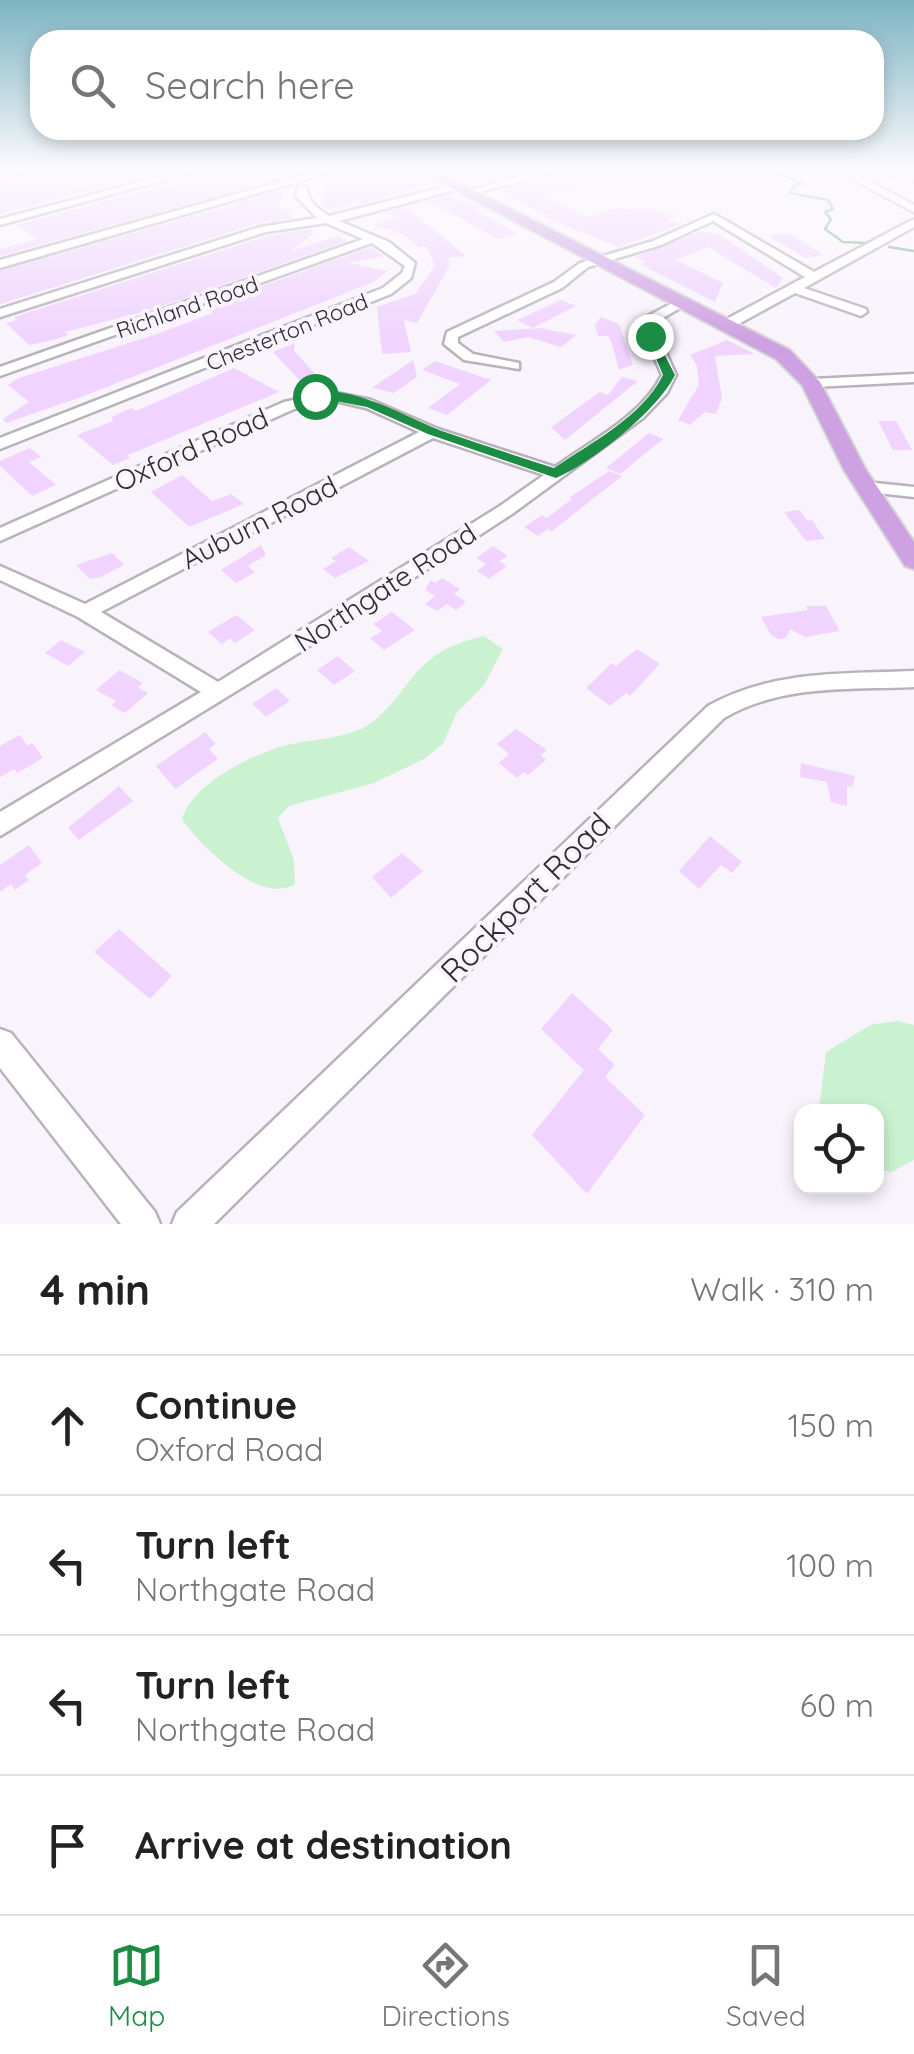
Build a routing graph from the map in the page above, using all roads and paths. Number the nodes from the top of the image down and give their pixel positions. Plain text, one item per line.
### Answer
1 (132, 227) edge
2 (276, 227) edge
3 (347, 227) edge
4 (536, 227) edge
5 (694, 227) edge
6 (729, 227) edge
7 (907, 227) edge
8 (373, 239) junction
9 (602, 260) junction
10 (0, 264) edge
11 (815, 278) junction
12 (796, 288) junction
13 (682, 303) junction
14 (860, 312) dead end
15 (0, 313) edge
16 (728, 324) junction
17 (514, 366) dead end
18 (0, 372) edge
19 (914, 378) edge
20 (810, 379) junction
21 (432, 432) junction
22 (0, 444) edge
23 (556, 474) junction
24 (865, 487) junction
25 (914, 492) edge
26 (0, 535) edge
27 (914, 560) edge
28 (0, 572) edge
29 (85, 612) junction
30 (914, 679) edge
31 (218, 692) junction
32 (0, 825) edge
33 (0, 1044) edge
34 (144, 1224) edge
35 (188, 1224) edge

1 - 10 street
2 - 15 street
3 - 8 street, Chesterton Road
4 - 9 main road
5 - 9 street
6 - 11 street
7 - 11 street
8 - 18 street, Richland Road
8 - 22 street, Chesterton Road
9 - 13 main road
9 - 17 street
11 - 12 street
12 - 14 street
12 - 16 street
13 - 16 main road
13 - 23 street, Northgate Road
16 - 20 main road
19 - 20 street
20 - 24 main road
21 - 23 street, Oxford Road
21 - 26 street, Oxford Road
21 - 29 street, Auburn Road
23 - 31 street, Northgate Road
24 - 25 street
24 - 27 main road
28 - 29 street
29 - 31 street
30 - 35 street, Rockport Road
31 - 32 street, Northgate Road
33 - 34 street

